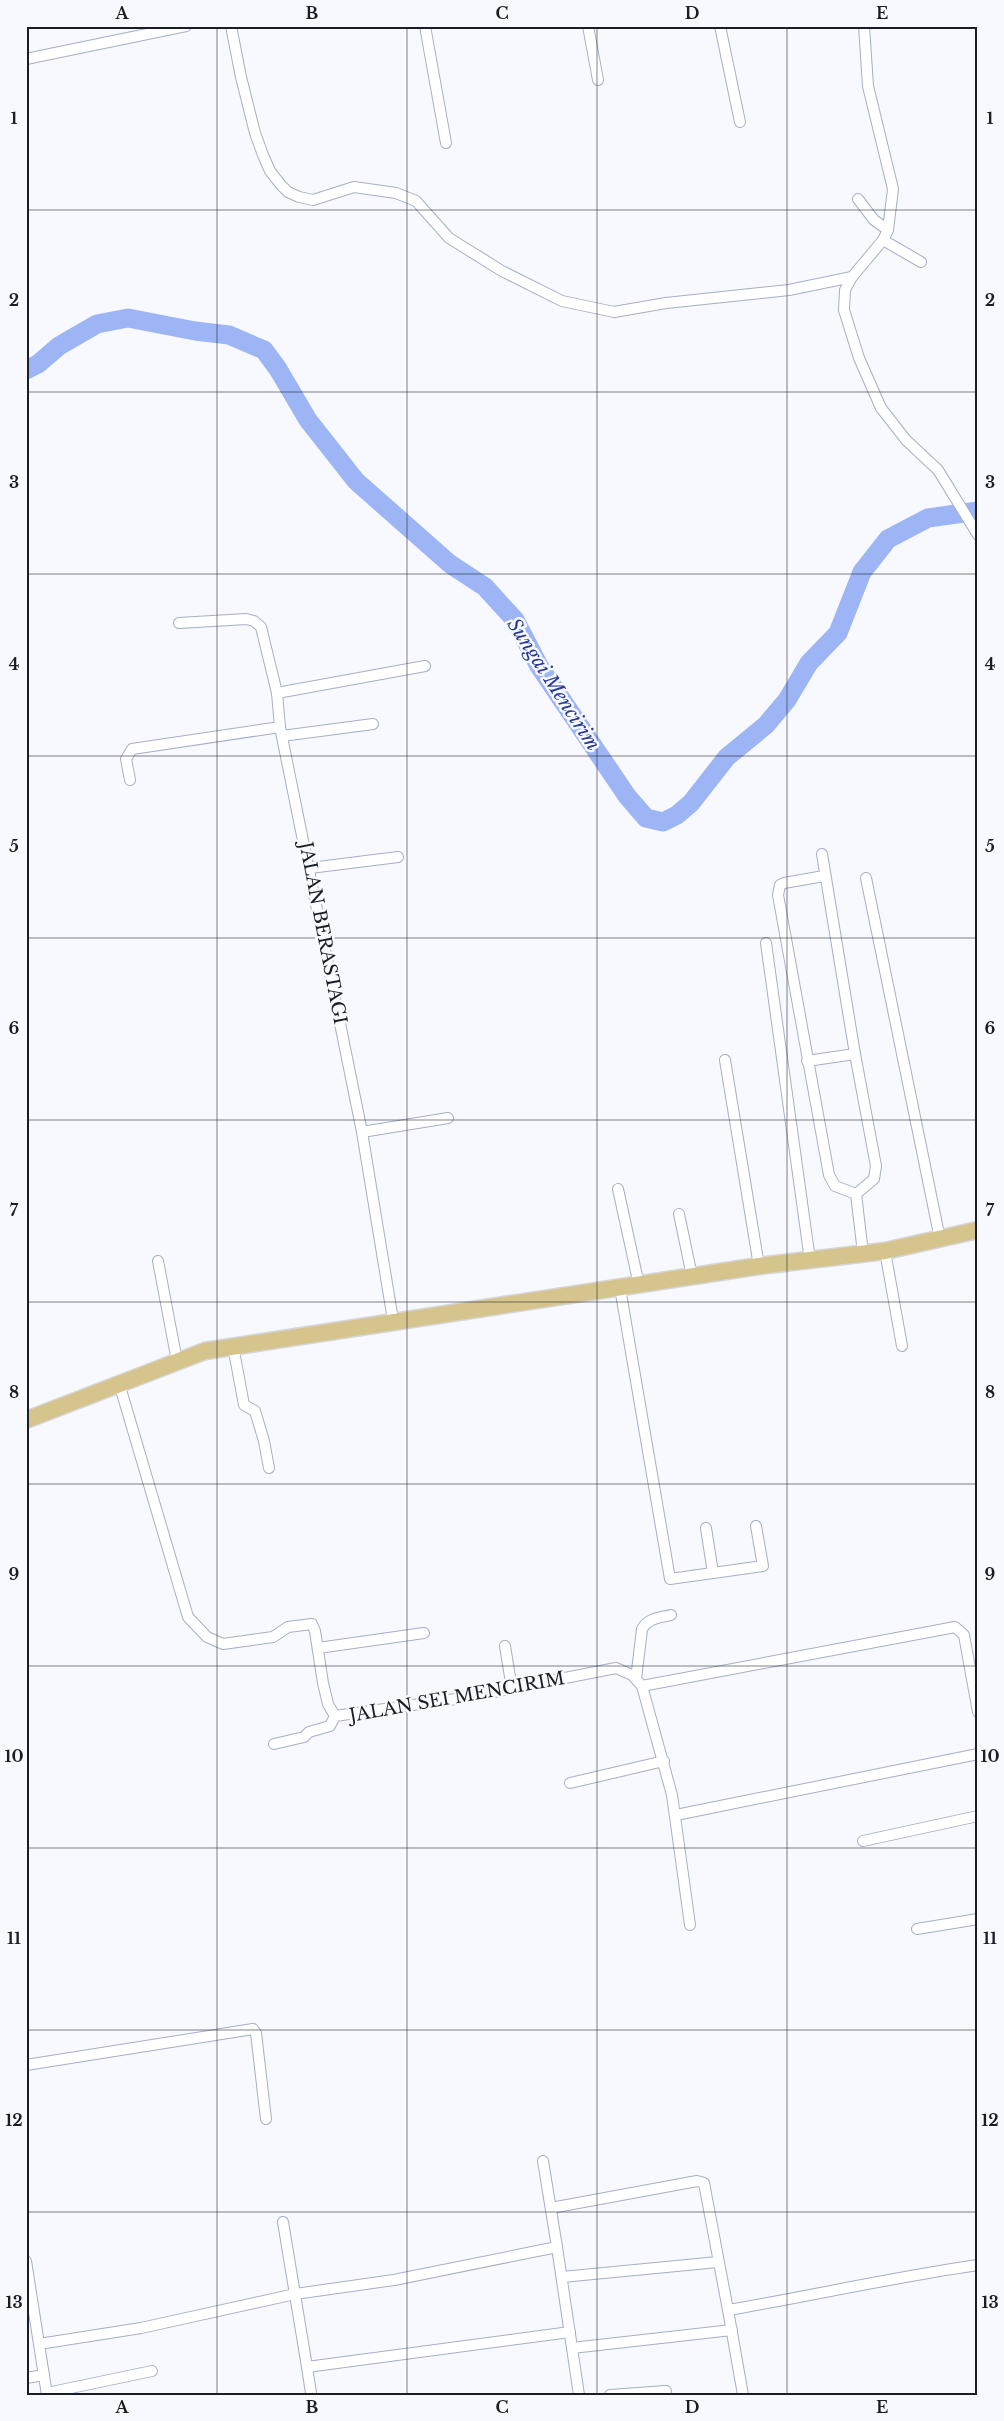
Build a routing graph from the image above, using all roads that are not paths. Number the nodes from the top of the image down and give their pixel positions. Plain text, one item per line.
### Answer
1 (186, 26) edge
2 (231, 26) edge
3 (425, 26) edge
4 (588, 26) edge
5 (720, 26) edge
6 (864, 26) edge
7 (26, 59) edge
8 (598, 80) dead end
9 (740, 122) dead end
10 (446, 143) dead end
11 (858, 199) dead end
12 (888, 230) junction
13 (883, 240) junction
14 (921, 262) dead end
15 (852, 277) junction
16 (978, 535) edge
17 (179, 623) dead end
18 (425, 666) dead end
19 (277, 693) junction
20 (373, 724) dead end
21 (281, 732) junction
22 (130, 780) dead end
23 (822, 854) dead end
24 (398, 857) dead end
25 (310, 868) junction
26 (824, 876) junction
27 (866, 878) dead end
28 (766, 943) dead end
29 (855, 1054) junction
30 (725, 1060) dead end
31 (807, 1061) junction
32 (448, 1118) dead end
33 (362, 1132) junction
34 (618, 1189) dead end
35 (856, 1194) junction
36 (680, 1214) dead end
37 (978, 1230) edge
38 (940, 1239) junction
39 (885, 1251) junction
40 (863, 1253) junction
41 (810, 1260) junction
42 (158, 1261) dead end
43 (759, 1266) junction
44 (692, 1276) junction
45 (639, 1286) junction
46 (620, 1288) junction
47 (393, 1320) junction
48 (233, 1346) junction
49 (902, 1346) dead end
50 (177, 1361) junction
51 (119, 1383) junction
52 (26, 1420) edge
53 (269, 1468) dead end
54 (756, 1526) dead end
55 (706, 1528) dead end
56 (714, 1573) junction
57 (671, 1615) dead end
58 (424, 1633) dead end
59 (506, 1646) dead end
60 (318, 1648) junction
61 (639, 1682) junction
62 (512, 1689) junction
63 (978, 1712) edge
64 (335, 1716) junction
65 (274, 1744) dead end
66 (978, 1754) edge
67 (664, 1762) junction
68 (570, 1782) dead end
69 (676, 1815) junction
70 (978, 1816) edge
71 (863, 1841) dead end
72 (978, 1919) edge
73 (690, 1925) dead end
74 (917, 1929) dead end
75 (26, 2065) edge
76 (266, 2119) dead end
77 (543, 2161) dead end
78 (551, 2208) junction
79 (283, 2222) dead end
80 (557, 2247) junction
81 (26, 2261) edge
82 (718, 2262) junction
83 (978, 2265) edge
84 (562, 2277) junction
85 (295, 2294) junction
86 (29, 2300) edge
87 (728, 2310) junction
88 (732, 2330) junction
89 (570, 2332) junction
90 (39, 2344) junction
91 (572, 2348) junction
92 (307, 2367) junction
93 (152, 2371) dead end
94 (44, 2375) junction
95 (26, 2378) edge
96 (666, 2391) dead end
97 (311, 2393) dead end
98 (47, 2394) edge
99 (579, 2395) edge
100 (610, 2395) edge
101 (743, 2395) edge

1 - 7 street
2 - 15 street
3 - 10 street
4 - 8 street
5 - 9 street
6 - 12 street
11 - 12 street
12 - 13 street
13 - 14 street
13 - 15 street
15 - 16 street
17 - 19 street, JALAN BERASTAGI
18 - 19 street
19 - 21 street, JALAN BERASTAGI
20 - 21 street
21 - 22 street
21 - 25 street, JALAN BERASTAGI
23 - 26 street
24 - 25 street
25 - 33 street, JALAN BERASTAGI
26 - 29 street
26 - 31 street
27 - 38 street
28 - 41 street
29 - 31 street
29 - 35 street
30 - 43 street
31 - 35 street
32 - 33 street
33 - 47 street, JALAN BERASTAGI
34 - 45 street
35 - 40 street
36 - 44 street
37 - 38 main road
38 - 39 main road
39 - 40 main road
39 - 49 street
40 - 41 main road
41 - 43 main road
42 - 50 street
43 - 44 main road
44 - 45 main road
45 - 46 main road
46 - 47 main road
46 - 56 street
47 - 48 main road
48 - 50 main road
48 - 53 street
50 - 51 main road
51 - 52 main road
51 - 60 street, JALAN SEI MENCIRIM
54 - 56 street
55 - 56 street
57 - 61 street
58 - 60 street
59 - 62 street
60 - 64 street, JALAN SEI MENCIRIM
61 - 62 street, JALAN SEI MENCIRIM
61 - 63 street
61 - 67 street
62 - 64 street, JALAN SEI MENCIRIM
64 - 65 street
66 - 69 street
67 - 68 street
67 - 69 street
69 - 73 street
70 - 71 street
72 - 74 street
75 - 76 street
77 - 78 street
78 - 80 street
78 - 82 street
79 - 85 street
80 - 84 street
80 - 85 street
81 - 86 street
82 - 84 street
82 - 87 street
83 - 87 street
84 - 89 street
85 - 90 street
85 - 92 street
86 - 90 street
87 - 88 street
88 - 91 street
88 - 101 street
89 - 91 street
89 - 92 street
90 - 94 street
91 - 99 street
92 - 97 street
93 - 98 street
94 - 95 street
94 - 98 street
96 - 100 street

